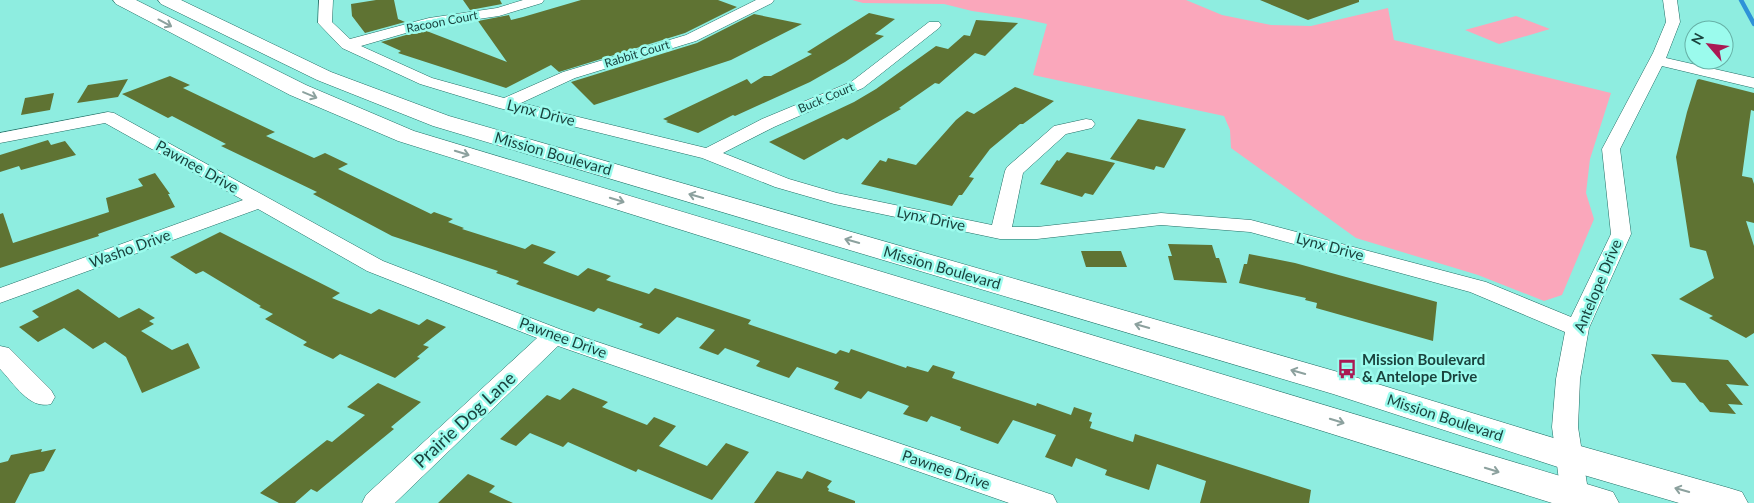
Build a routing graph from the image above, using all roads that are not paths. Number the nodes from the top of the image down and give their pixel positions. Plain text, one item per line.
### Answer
1 (122, 0) edge
2 (167, 0) edge
3 (326, 0) edge
4 (537, 0) edge
5 (767, 0) edge
6 (1670, 0) edge
7 (934, 24) dead end
8 (347, 45) junction
9 (1659, 56) junction
10 (1754, 75) edge
11 (1754, 83) edge
12 (505, 104) junction
13 (1086, 124) dead end
14 (0, 138) edge
15 (708, 154) junction
16 (260, 201) junction
17 (1000, 233) junction
18 (0, 296) edge
19 (1578, 328) junction
20 (554, 336) junction
21 (0, 354) edge
22 (42, 397) dead end
23 (1570, 457) junction
24 (1584, 500) edge
25 (376, 503) edge
26 (1043, 503) edge
27 (1729, 503) edge

1 -> 24 main road, Mission Boulevard
23 -> 2 main road, Mission Boulevard
3 - 8 street, Lynx Drive
4 - 8 street, Racoon Court
5 - 12 street, Rabbit Court
6 - 9 street, Antelope Drive
7 - 15 street, Buck Court
8 - 12 street, Lynx Drive
9 - 10 street
9 - 11 street
9 - 19 street, Antelope Drive
12 - 15 street, Lynx Drive
13 - 17 street
14 - 16 street, Pawnee Drive
15 - 17 street, Lynx Drive
16 - 18 street, Washo Drive
16 - 20 street, Pawnee Drive
17 - 19 street, Lynx Drive
19 - 23 street, Antelope Drive
20 - 25 street, Prairie Dog Lane
20 - 26 street, Pawnee Drive
21 - 22 street
23 - 24 street, Antelope Drive
27 -> 23 main road, Mission Boulevard

